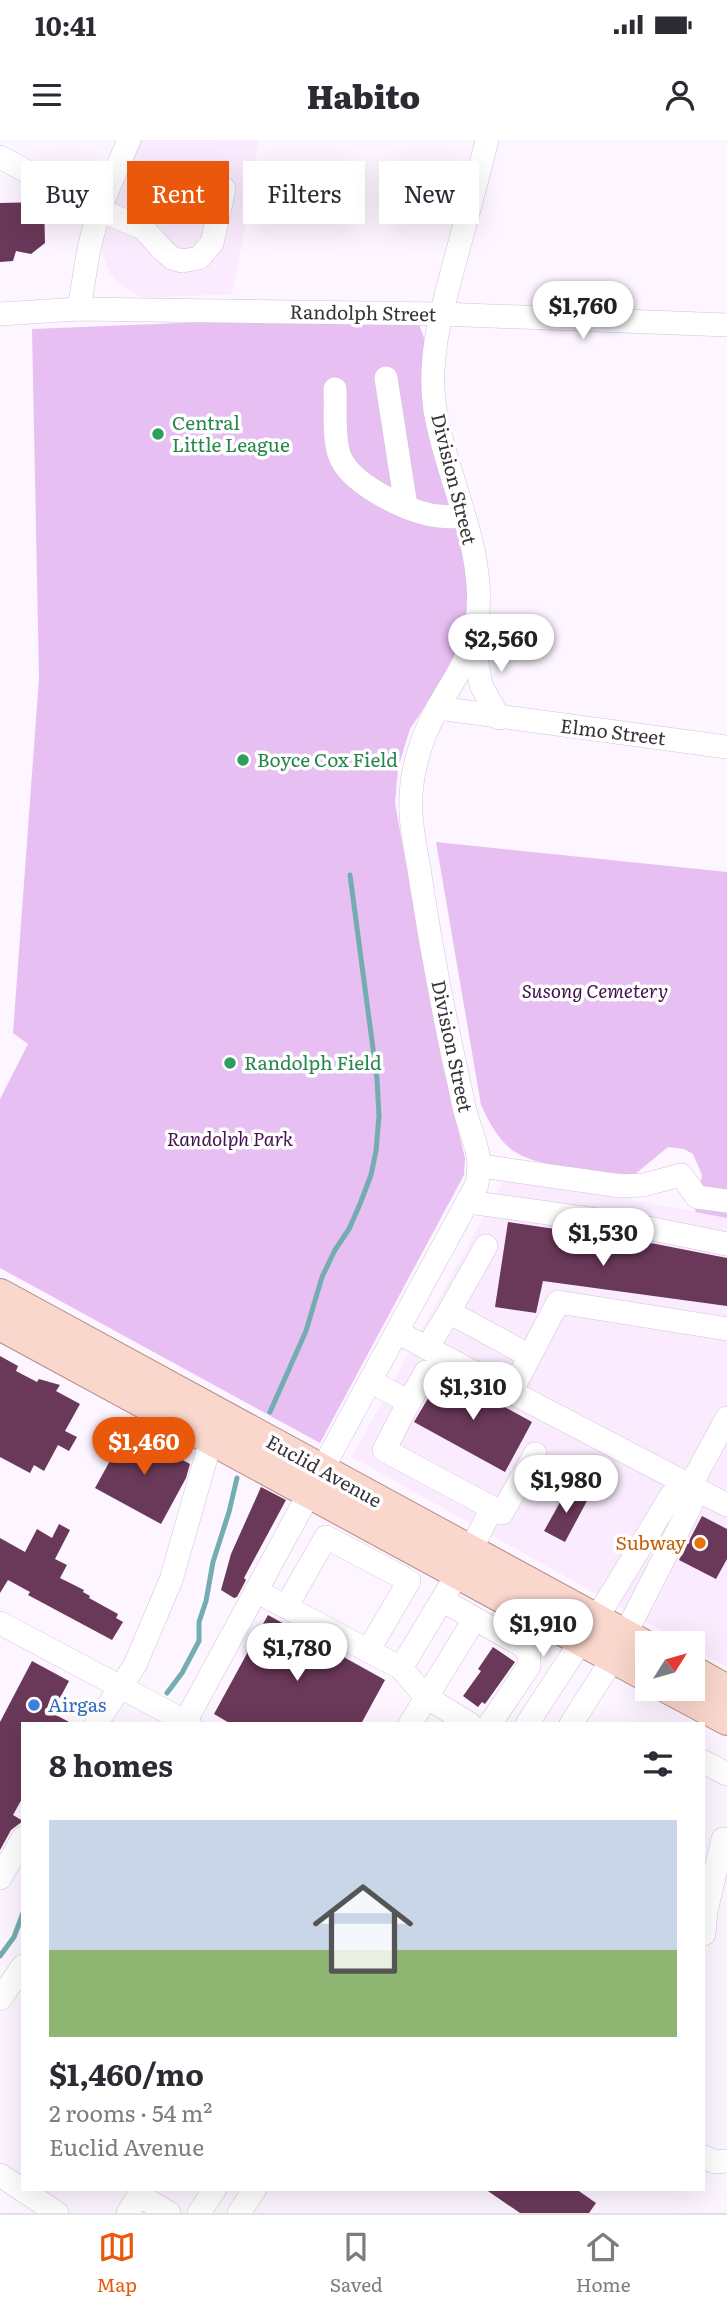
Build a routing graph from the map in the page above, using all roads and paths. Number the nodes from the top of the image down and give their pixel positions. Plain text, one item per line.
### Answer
1 (129, 140) edge
2 (487, 140) edge
3 (0, 157) edge
4 (21, 168) edge
5 (113, 177) edge
6 (95, 224) edge
7 (133, 224) edge
8 (216, 224) edge
9 (79, 309) junction
10 (0, 314) edge
11 (441, 314) junction
12 (727, 325) edge
13 (386, 378) dead end
14 (335, 389) dead end
15 (406, 506) junction
16 (464, 517) junction
17 (473, 643) junction
18 (438, 708) junction
19 (499, 718) junction
20 (727, 747) edge
21 (481, 1166) junction
22 (727, 1201) edge
23 (469, 1202) junction
24 (727, 1244) edge
25 (486, 1246) dead end
26 (0, 1294) edge
27 (449, 1312) junction
28 (0, 1325) edge
29 (727, 1329) edge
30 (397, 1332) junction
31 (427, 1349) junction
32 (530, 1356) junction
33 (426, 1372) dead end
34 (370, 1381) junction
35 (512, 1392) junction
36 (409, 1402) junction
37 (727, 1418) edge
38 (211, 1440) junction
39 (535, 1454) dead end
40 (315, 1481) junction
41 (690, 1486) junction
42 (727, 1505) edge
43 (492, 1508) junction
44 (464, 1562) junction
45 (256, 1591) junction
46 (402, 1594) junction
47 (438, 1606) junction
48 (286, 1607) junction
49 (474, 1619) junction
50 (0, 1623) edge
51 (588, 1630) junction
52 (628, 1646) edge
53 (368, 1651) junction
54 (401, 1668) junction
55 (705, 1677) edge
56 (121, 1688) junction
57 (727, 1689) edge
58 (426, 1697) junction
59 (691, 1701) edge
60 (727, 1720) edge
61 (97, 1722) edge
62 (185, 1722) edge
63 (188, 1722) edge
64 (411, 1722) edge
65 (466, 1722) edge
66 (491, 1722) edge
67 (528, 1722) edge
68 (572, 1722) edge
69 (705, 1763) edge
70 (727, 1774) edge
71 (718, 1834) edge
72 (21, 1841) edge
73 (705, 1866) edge
74 (0, 1878) edge
75 (705, 1922) edge
76 (21, 1969) edge
77 (0, 1999) edge
78 (705, 2157) edge
79 (727, 2161) edge
80 (0, 2175) edge
81 (21, 2189) edge
82 (24, 2191) edge
83 (214, 2191) edge
84 (254, 2191) edge
85 (57, 2213) edge
86 (128, 2213) edge
87 (169, 2213) edge
88 (199, 2213) edge
89 (239, 2213) edge

1 - 5 street
2 - 11 street, Division Street
3 - 4 street
6 - 9 street
7 - 8 street
9 - 10 street, Randolph Street
9 - 11 street, Randolph Street
11 - 12 street, Randolph Street
11 - 16 street, Division Street
13 - 15 street
14 - 15 street
15 - 16 street
16 - 17 street, Division Street
17 - 18 street, Division Street
17 - 19 street
18 - 19 street, Elmo Street
18 - 21 street, Division Street
19 - 20 street, Elmo Street
21 - 22 street
21 - 23 street
23 - 24 street
23 - 30 street
25 - 27 street
26 - 40 main road, Euclid Avenue
27 - 31 street
27 - 32 street
28 - 38 main road, Euclid Avenue
29 - 32 street
30 - 31 street
30 - 34 street
31 - 35 street
32 - 35 street
33 - 36 street
34 - 36 street
34 - 40 street
35 - 41 street
36 - 43 street
37 - 41 street
38 - 40 main road, Euclid Avenue
38 - 56 street
39 - 43 street
40 - 44 main road, Euclid Avenue
40 - 45 street
41 - 42 street
41 - 51 street
41 - 52 street
43 - 44 street
44 - 47 street
44 - 51 main road, Euclid Avenue
45 - 48 street
45 - 63 street
46 - 47 street
46 - 48 street
46 - 53 street
47 - 49 street
47 - 54 street
48 - 53 street
49 - 58 street
49 - 66 street
50 - 56 street
51 - 52 main road, Euclid Avenue
51 - 67 street
52 - 68 street
53 - 54 street
54 - 58 street
55 - 57 main road
56 - 61 street
56 - 62 street
58 - 64 street
58 - 65 street
59 - 60 main road
69 - 70 street
71 - 73 street
71 - 75 street
72 - 74 street
76 - 77 street
78 - 79 street
80 - 81 street
82 - 85 street
83 - 88 street
84 - 89 street
86 - 87 street

